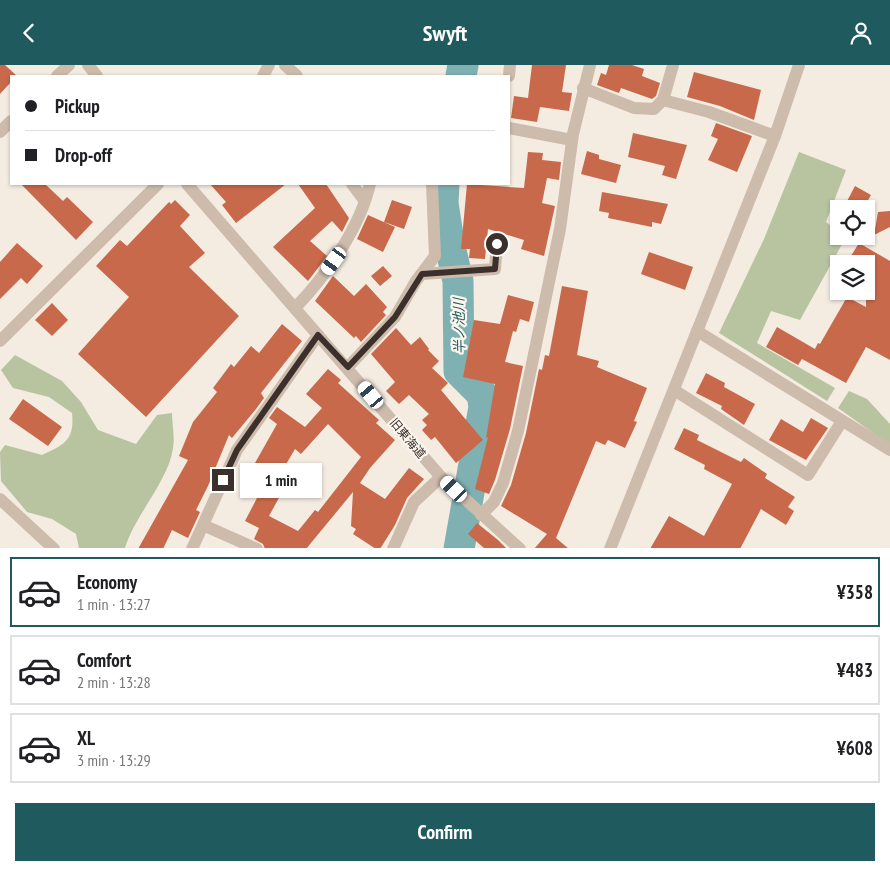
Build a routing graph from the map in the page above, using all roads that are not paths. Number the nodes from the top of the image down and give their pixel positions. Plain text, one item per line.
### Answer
1 (69, 65) edge
2 (88, 65) edge
3 (285, 65) edge
4 (590, 65) edge
5 (673, 65) edge
6 (799, 65) edge
7 (58, 75) edge
8 (96, 75) edge
9 (296, 75) edge
10 (583, 88) junction
11 (663, 100) junction
12 (10, 122) edge
13 (510, 128) edge
14 (0, 132) edge
15 (775, 136) junction
16 (572, 140) junction
17 (157, 185) edge
18 (187, 185) edge
19 (353, 185) edge
20 (370, 185) edge
21 (432, 185) edge
22 (364, 200) junction
23 (497, 244) dead end
24 (422, 274) junction
25 (295, 308) junction
26 (697, 331) junction
27 (318, 335) junction
28 (0, 341) edge
29 (348, 367) junction
30 (674, 390) junction
31 (842, 421) junction
32 (890, 450) edge
33 (441, 477) junction
34 (0, 499) edge
35 (481, 515) junction
36 (204, 525) junction
37 (53, 548) edge
38 (192, 548) edge
39 (255, 548) edge
40 (393, 548) edge
41 (519, 548) edge
42 (610, 548) edge

1 - 7 street
2 - 8 street
3 - 9 street
4 - 10 street
5 - 11 street
6 - 15 street
10 - 11 street
10 - 16 street
11 - 15 street
12 - 14 street
13 - 16 street
15 - 26 street
16 - 35 street
17 - 28 street
18 - 25 street, 旧東海道
19 - 22 street
20 - 22 street
21 - 24 street
22 - 25 street
23 - 24 street
24 - 29 street
25 - 27 street, 旧東海道
26 - 30 street
26 - 31 street
27 - 29 street, 旧東海道
27 - 36 street
29 - 33 street, 旧東海道
30 - 31 street
30 - 42 street
31 - 32 street
33 - 35 street, 旧東海道
33 - 40 street
34 - 37 street
35 - 41 street, 旧東海道
36 - 38 street
36 - 39 street

